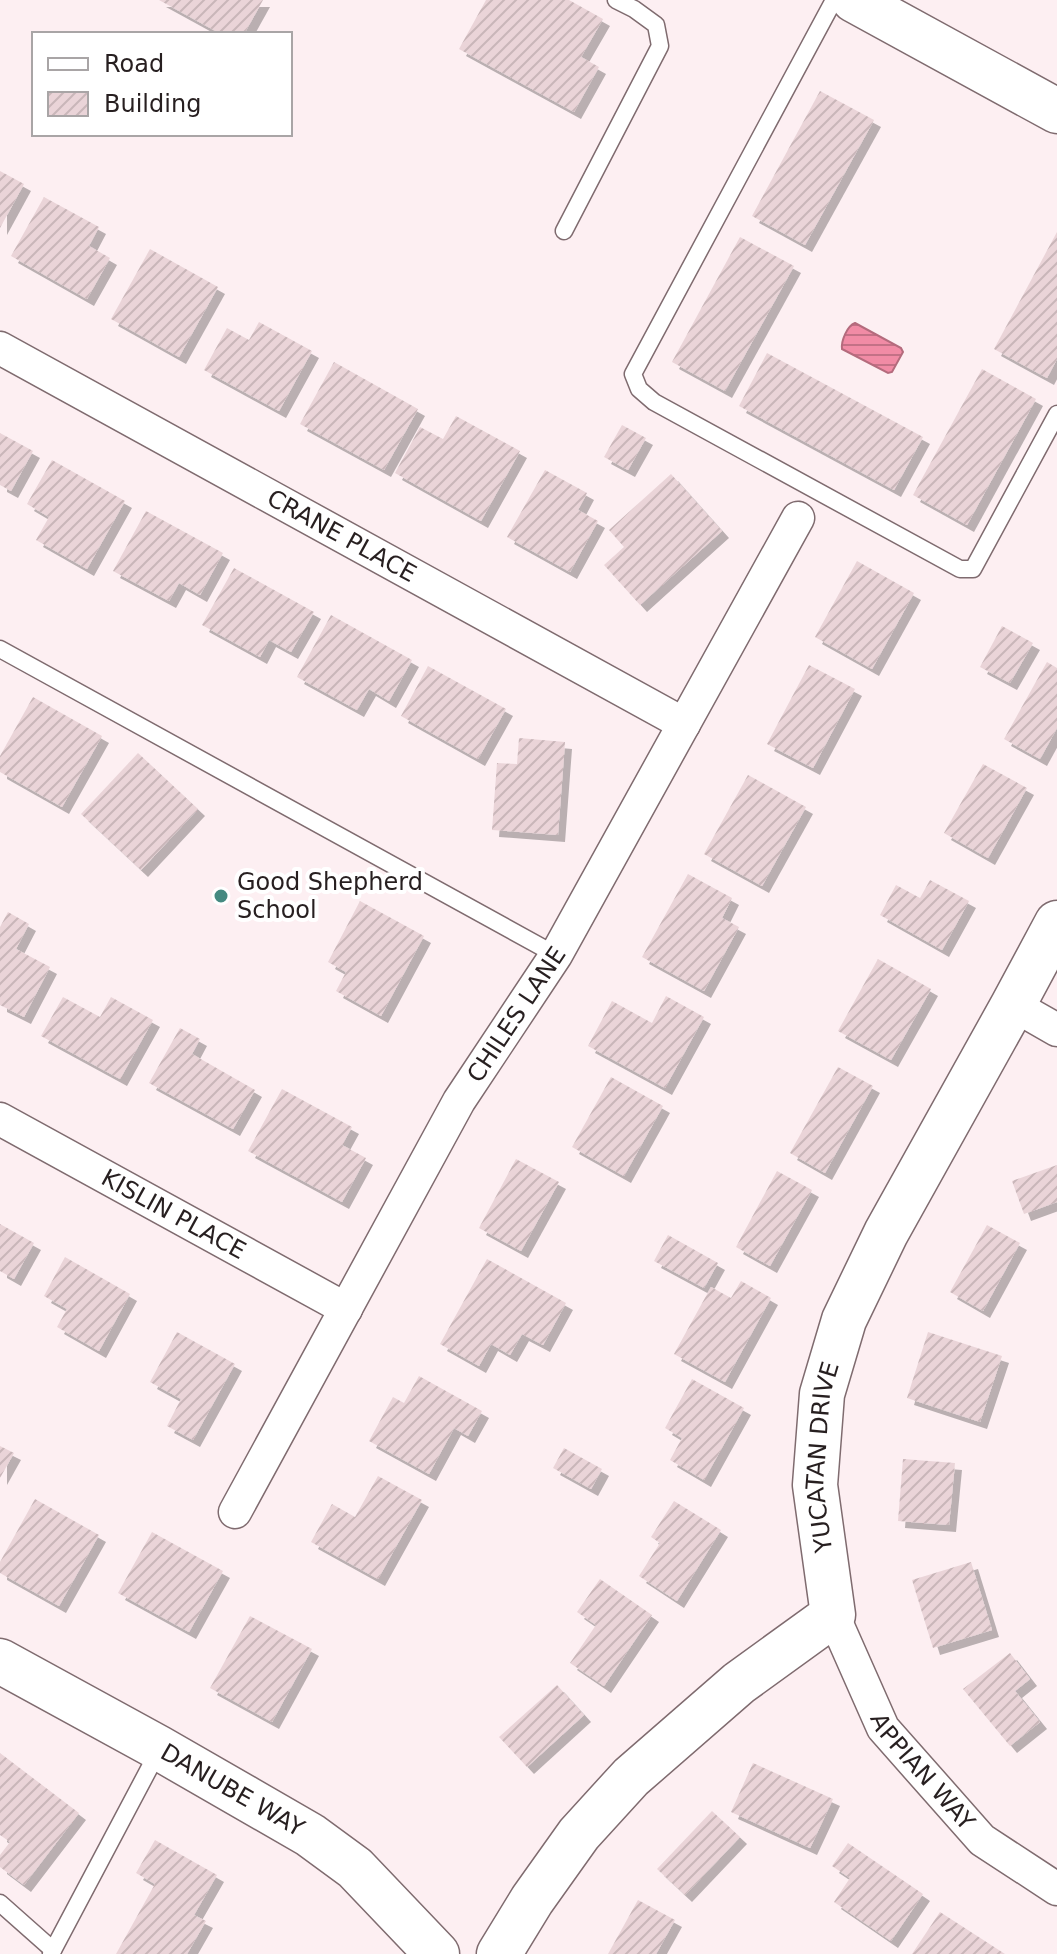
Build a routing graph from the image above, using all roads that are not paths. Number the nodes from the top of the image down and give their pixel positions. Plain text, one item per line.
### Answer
1 (616, 0) edge
2 (834, 0) edge
3 (854, 0) edge
4 (1057, 111) edge
5 (564, 231) dead end
6 (0, 348) edge
7 (1057, 414) edge
8 (798, 518) dead end
9 (0, 649) edge
10 (684, 724) junction
11 (1057, 923) edge
12 (556, 955) junction
13 (1013, 1005) junction
14 (1057, 1030) edge
15 (0, 1119) edge
16 (346, 1309) junction
17 (235, 1512) dead end
18 (833, 1615) junction
19 (0, 1661) edge
20 (159, 1748) junction
21 (1057, 1889) edge
22 (0, 1903) edge
23 (52, 1952) edge
24 (437, 1954) edge
25 (499, 1954) edge

1 - 5 lane
2 - 7 lane
3 - 4 street
6 - 10 street, CRANE PLACE
8 - 10 street, CHILES LANE
9 - 12 lane
10 - 12 street, CHILES LANE
11 - 13 street, YUCATAN DRIVE
12 - 16 street, CHILES LANE
13 - 14 street
13 - 18 street, YUCATAN DRIVE
15 - 16 street, KISLIN PLACE
16 - 17 street, CHILES LANE
18 - 21 street, APPIAN WAY
18 - 25 street
19 - 20 street, DANUBE WAY
20 - 23 lane
20 - 24 street, DANUBE WAY
22 - 23 lane

